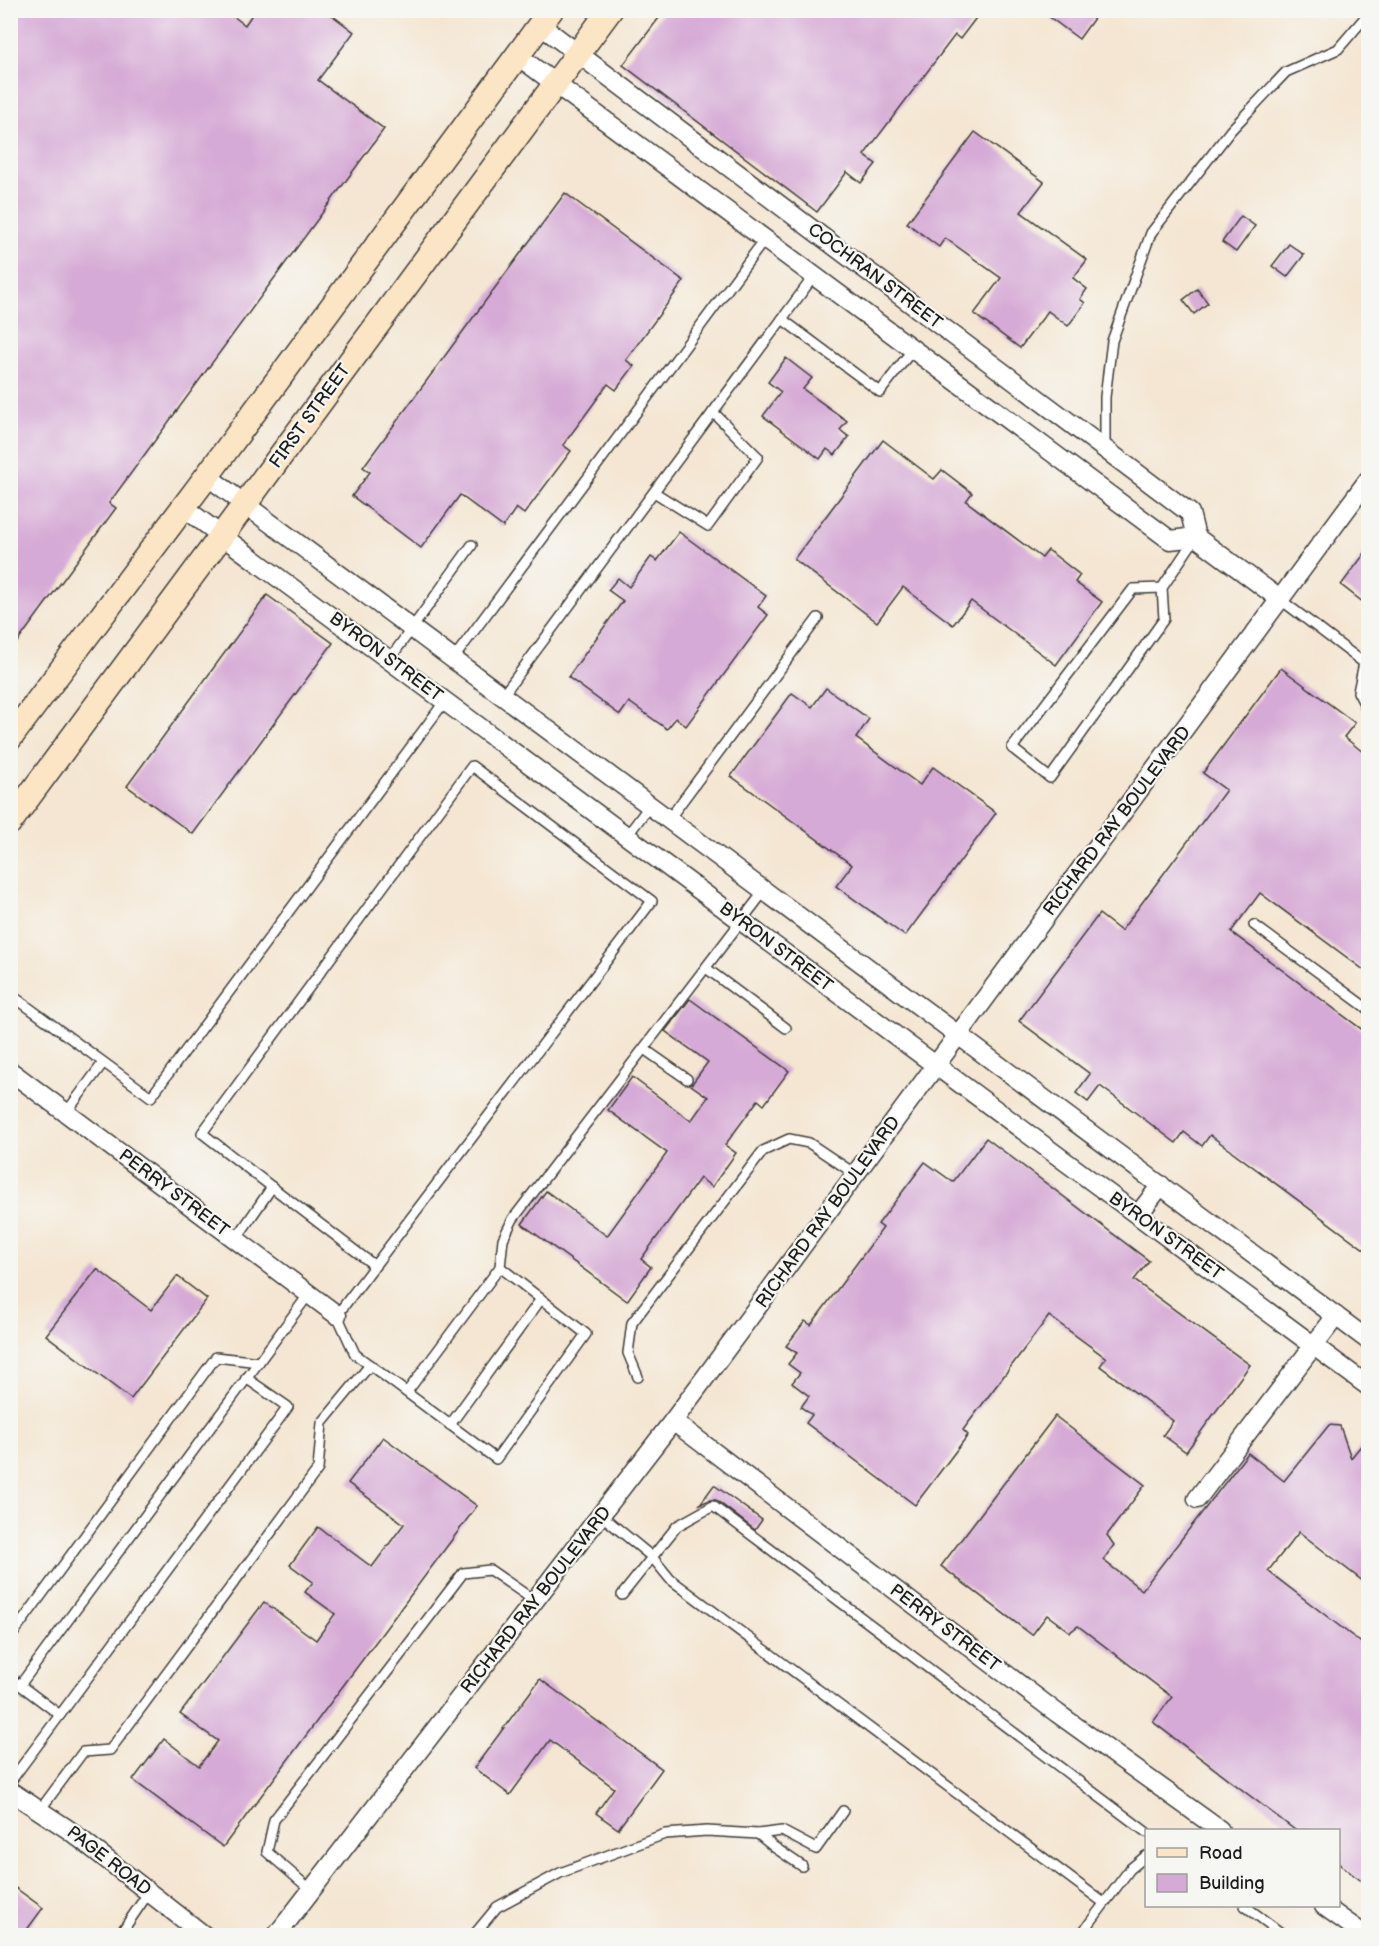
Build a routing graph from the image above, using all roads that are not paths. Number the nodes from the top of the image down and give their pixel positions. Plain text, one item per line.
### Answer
1 (610, 10) edge
2 (1368, 14) edge
3 (545, 18) edge
4 (578, 53) junction
5 (518, 56) junction
6 (555, 83) junction
7 (765, 240) junction
8 (814, 276) junction
9 (782, 319) junction
10 (913, 349) junction
11 (714, 412) junction
12 (1105, 449) junction
13 (207, 476) junction
14 (1368, 480) edge
15 (654, 492) junction
16 (246, 503) junction
17 (183, 507) junction
18 (221, 535) junction
19 (1196, 537) junction
20 (472, 545) dead end
21 (1162, 588) junction
22 (1281, 600) junction
23 (818, 618) dead end
24 (413, 627) junction
25 (454, 658) junction
26 (389, 660) junction
27 (1366, 662) edge
28 (503, 695) junction
29 (445, 701) junction
30 (1368, 711) edge
31 (10, 738) edge
32 (650, 805) junction
33 (669, 819) junction
34 (10, 822) edge
35 (627, 836) junction
36 (765, 890) junction
37 (742, 921) junction
38 (1254, 925) dead end
39 (706, 968) junction
40 (10, 994) edge
41 (1368, 1009) edge
42 (786, 1028) dead end
43 (958, 1035) junction
44 (644, 1049) junction
45 (103, 1063) junction
46 (935, 1066) junction
47 (10, 1071) edge
48 (687, 1079) dead end
49 (66, 1113) junction
50 (855, 1174) junction
51 (1161, 1185) junction
52 (272, 1187) junction
53 (1138, 1215) junction
54 (236, 1239) junction
55 (375, 1266) junction
56 (500, 1267) junction
57 (309, 1294) junction
58 (541, 1299) junction
59 (337, 1315) junction
60 (1336, 1316) junction
61 (1368, 1340) edge
62 (1313, 1345) junction
63 (259, 1362) junction
64 (370, 1365) junction
65 (638, 1377) dead end
66 (246, 1378) junction
67 (1368, 1386) edge
68 (407, 1392) junction
69 (674, 1421) junction
70 (450, 1425) junction
71 (1197, 1499) dead end
72 (601, 1515) junction
73 (652, 1557) junction
74 (622, 1595) dead end
75 (535, 1601) junction
76 (10, 1638) edge
77 (10, 1679) edge
78 (20, 1685) junction
79 (60, 1715) junction
80 (10, 1782) edge
81 (10, 1791) edge
82 (40, 1810) junction
83 (843, 1811) dead end
84 (1219, 1829) edge
85 (1145, 1831) edge
86 (758, 1834) junction
87 (1145, 1857) edge
88 (802, 1866) dead end
89 (311, 1890) junction
90 (149, 1892) junction
91 (1104, 1903) junction
92 (1248, 1907) edge
93 (1327, 1907) edge
94 (119, 1935) edge
95 (205, 1935) edge
96 (276, 1935) edge
97 (473, 1935) edge
98 (1080, 1935) edge
99 (1285, 1935) edge
100 (1365, 1935) edge

1 - 4 street, FIRST STREET
2 - 12 lane
3 - 4 street, COCHRAN STREET
3 - 5 street
4 - 6 street, FIRST STREET
4 - 12 street, COCHRAN STREET
5 - 6 street, COCHRAN STREET
5 - 13 street
6 - 7 street, COCHRAN STREET
6 - 16 street, FIRST STREET
7 - 8 street, COCHRAN STREET
7 - 25 lane
8 - 9 lane
8 - 10 street, COCHRAN STREET
9 - 10 lane
9 - 11 lane
10 - 19 street, COCHRAN STREET
11 - 15 lane
11 - 15 lane
12 - 19 street, COCHRAN STREET
13 - 16 street, BYRON STREET
13 - 17 street
14 - 22 street, RICHARD RAY BOULEVARD
15 - 28 lane
16 - 18 street, FIRST STREET
16 - 24 street, BYRON STREET
17 - 18 street, BYRON STREET
17 - 31 street
18 - 26 street, BYRON STREET
18 - 34 street, FIRST STREET
19 - 21 lane
19 - 22 street
20 - 24 lane
21 - 21 lane
22 - 27 lane
22 - 43 street, RICHARD RAY BOULEVARD
23 - 33 lane
24 - 25 street, BYRON STREET
24 - 26 lane
25 - 28 street, BYRON STREET
26 - 29 street, BYRON STREET
27 - 30 lane
28 - 32 street, BYRON STREET
29 - 35 street, BYRON STREET
29 - 45 lane
32 - 33 street, BYRON STREET
32 - 35 lane
33 - 36 street, BYRON STREET
35 - 37 street, BYRON STREET
36 - 37 lane
36 - 43 street, BYRON STREET
37 - 39 lane
37 - 46 street, BYRON STREET
38 - 41 lane
39 - 42 lane
39 - 44 lane
40 - 45 lane
43 - 46 street, RICHARD RAY BOULEVARD
43 - 51 street, BYRON STREET
44 - 48 lane
44 - 56 lane
45 - 49 lane
46 - 50 street, RICHARD RAY BOULEVARD
46 - 53 street, BYRON STREET
47 - 49 street, PERRY STREET
49 - 54 street, PERRY STREET
50 - 65 lane
50 - 69 street, RICHARD RAY BOULEVARD
51 - 53 street
51 - 60 street, BYRON STREET
52 - 54 lane
52 - 55 lane
52 - 55 lane
53 - 62 street, BYRON STREET
54 - 57 street, PERRY STREET
55 - 59 lane
56 - 58 lane
56 - 68 lane
57 - 59 street, PERRY STREET
57 - 63 lane
58 - 70 lane
58 - 70 lane
59 - 64 lane
60 - 61 street, BYRON STREET
60 - 62 street
62 - 67 street, BYRON STREET
62 - 71 street
63 - 66 lane
63 - 76 lane
64 - 68 lane
64 - 82 lane
66 - 78 lane
66 - 79 lane
68 - 70 lane
69 - 72 street, RICHARD RAY BOULEVARD
69 - 84 street, PERRY STREET
72 - 73 lane
72 - 75 street, RICHARD RAY BOULEVARD
73 - 74 lane
73 - 85 lane
73 - 91 lane
75 - 89 street, RICHARD RAY BOULEVARD
75 - 89 lane
77 - 78 lane
78 - 79 lane
79 - 80 lane
81 - 82 street, PAGE ROAD
82 - 90 street, PAGE ROAD
83 - 86 lane
86 - 88 lane
86 - 97 lane
87 - 91 lane
89 - 96 street, RICHARD RAY BOULEVARD
90 - 94 lane
90 - 95 street, PAGE ROAD
91 - 98 lane
92 - 99 lane
93 - 100 street

